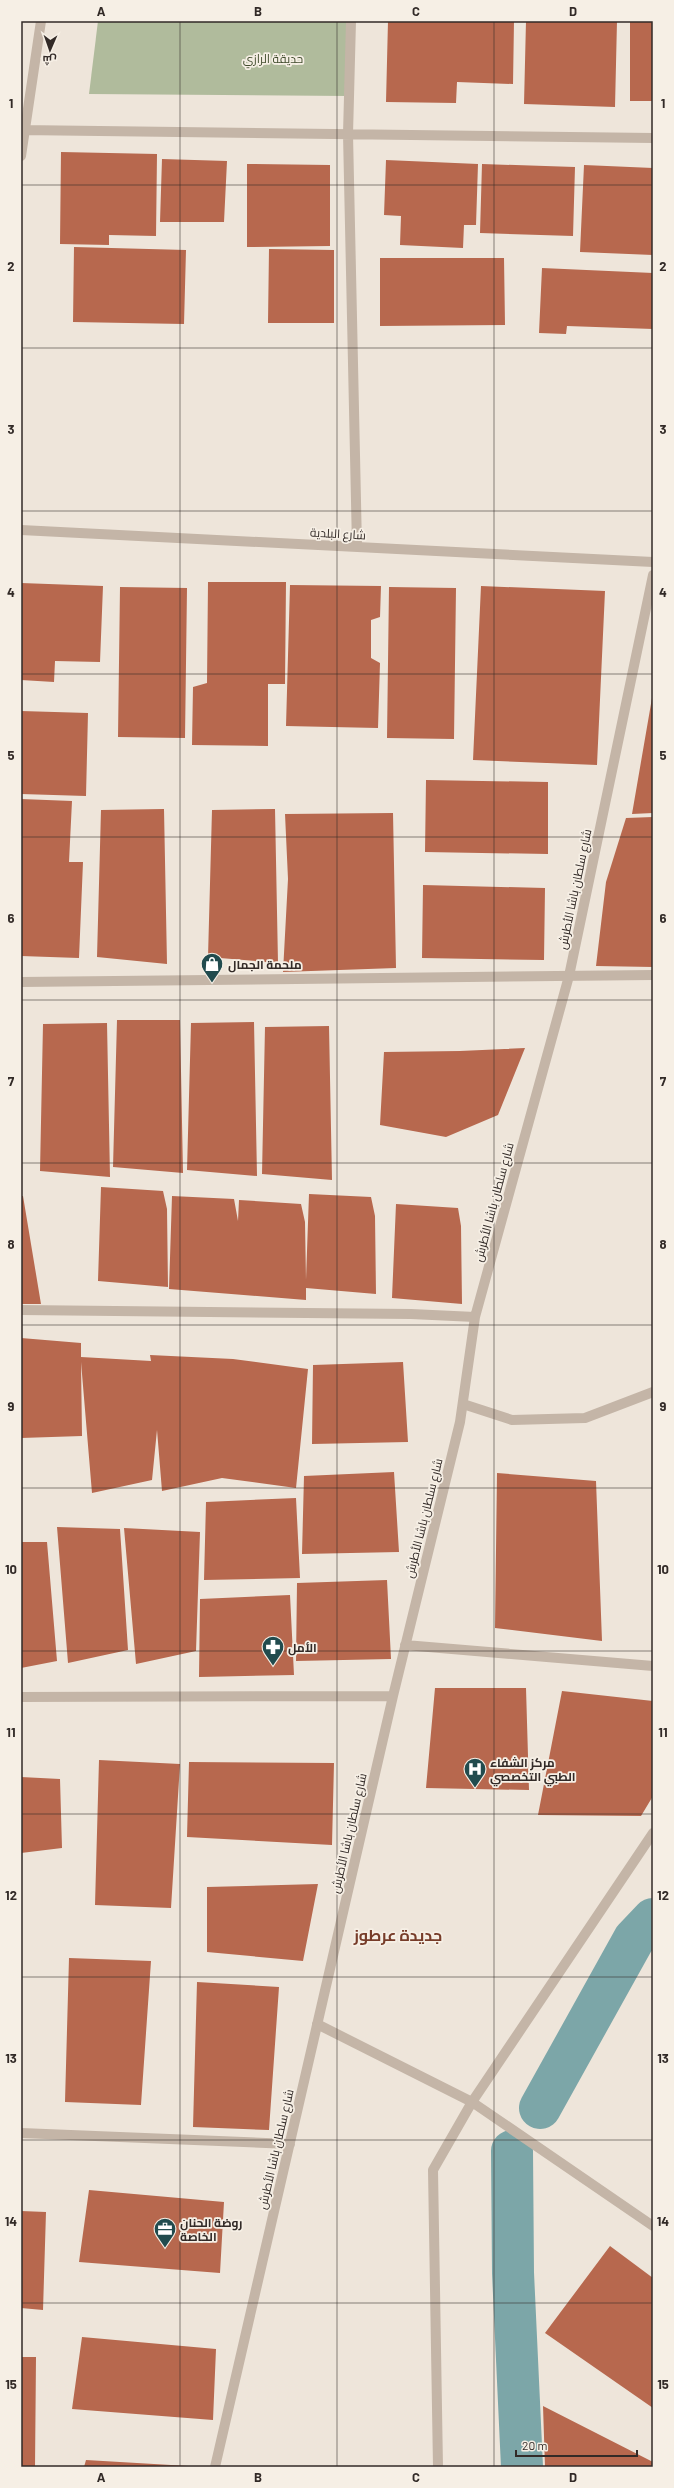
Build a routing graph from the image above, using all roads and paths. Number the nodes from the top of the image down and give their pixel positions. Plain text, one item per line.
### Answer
1 (41, 21) edge
2 (351, 21) edge
3 (23, 130) edge
4 (348, 134) junction
5 (653, 138) edge
6 (21, 156) edge
7 (21, 530) edge
8 (357, 547) junction
9 (653, 562) edge
10 (653, 574) edge
11 (653, 975) edge
12 (569, 976) junction
13 (21, 982) edge
14 (21, 1310) edge
15 (475, 1317) junction
16 (653, 1392) edge
17 (463, 1404) junction
18 (405, 1644) junction
19 (653, 1666) edge
20 (393, 1696) junction
21 (21, 1697) edge
22 (653, 1833) edge
23 (317, 2024) junction
24 (472, 2102) junction
25 (21, 2133) edge
26 (290, 2144) junction
27 (653, 2226) edge
28 (215, 2467) edge
29 (438, 2467) edge

1 - 3 street
2 - 4 street
3 - 4 street
3 - 6 street
4 - 5 street
4 - 8 street
7 - 8 street, شارع البلدية
8 - 9 street, شارع البلدية
10 - 12 street, شارع سلطان باشا الأطرش
11 - 12 street
12 - 13 street
12 - 15 street, شارع سلطان باشا الأطرش
14 - 15 street
15 - 17 street, شارع سلطان باشا الأطرش
16 - 17 street
17 - 18 street, شارع سلطان باشا الأطرش
18 - 19 street
18 - 20 street, شارع سلطان باشا الأطرش
20 - 21 street
20 - 23 street, شارع سلطان باشا الأطرش
22 - 24 street
23 - 24 street
23 - 26 street, شارع سلطان باشا الأطرش
24 - 27 street
24 - 29 street
25 - 26 street
26 - 28 street, شارع سلطان باشا الأطرش

